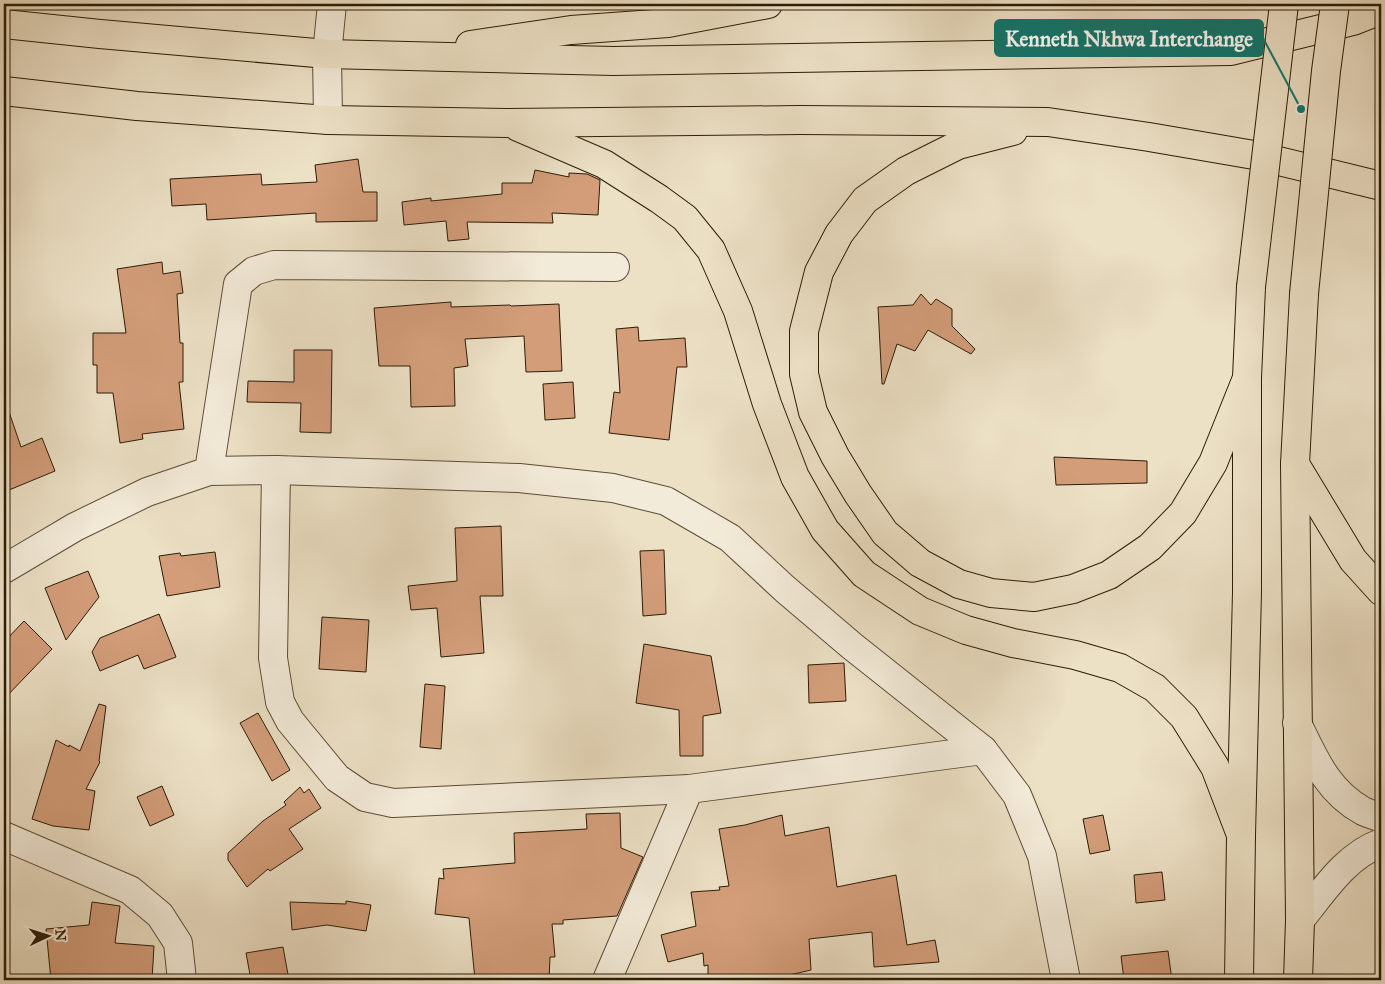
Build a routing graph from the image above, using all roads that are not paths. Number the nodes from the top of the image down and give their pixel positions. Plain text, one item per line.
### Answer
1 (332, 4) edge
2 (768, 4) edge
3 (1284, 4) edge
4 (1335, 4) edge
5 (1381, 10) edge
6 (4, 24) edge
7 (327, 54) junction
8 (415, 56) junction
9 (7, 93) edge
10 (328, 120) junction
11 (1048, 122) junction
12 (507, 123) junction
13 (1326, 172) junction
14 (1381, 186) edge
15 (1381, 200) edge
16 (615, 267) dead end
17 (1247, 378) junction
18 (1295, 464) junction
19 (276, 470) junction
20 (209, 471) junction
21 (4, 569) edge
22 (1381, 591) edge
23 (1297, 723) junction
24 (983, 750) junction
25 (689, 789) junction
26 (1381, 818) edge
27 (1241, 835) junction
28 (4, 836) edge
29 (1381, 843) edge
30 (1300, 920) junction
31 (182, 980) edge
32 (608, 980) edge
33 (1066, 980) edge
34 (1240, 980) edge
35 (1298, 980) edge

1 - 7 street
2 - 8 main road
3 - 17 main road, bridge
4 - 18 main road, bridge
5 - 8 main road
6 - 7 main road
7 - 8 main road
7 - 10 street
9 - 10 main road
10 - 12 main road
11 - 12 main road
11 - 13 main road
11 - 17 main road
12 - 27 main road
13 - 14 main road
13 - 15 main road
16 - 20 street
17 - 27 main road
18 - 22 main road
18 - 23 main road
19 - 20 street
19 - 24 street
19 - 25 street
20 - 21 street
23 - 26 street
23 - 30 main road
24 - 25 street
24 - 33 street
25 - 32 street
27 - 34 main road
28 - 31 street
29 - 30 street
30 - 35 main road

